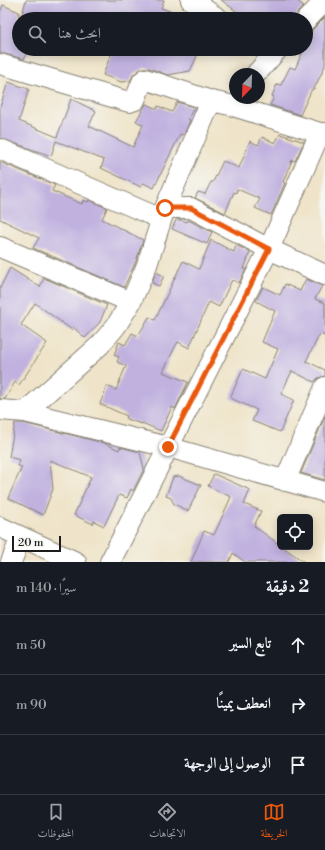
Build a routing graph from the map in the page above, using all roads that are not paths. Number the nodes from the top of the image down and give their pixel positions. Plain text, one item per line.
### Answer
1 (191, 0) edge
2 (325, 1) edge
3 (209, 12) edge
4 (313, 13) edge
5 (268, 56) edge
6 (0, 64) edge
7 (260, 68) edge
8 (226, 101) edge
9 (323, 133) edge
10 (0, 149) edge
11 (163, 214) junction
12 (0, 247) edge
13 (269, 249) junction
14 (325, 275) edge
15 (130, 302) junction
16 (325, 388) edge
17 (0, 410) edge
18 (25, 412) junction
19 (168, 447) junction
20 (285, 480) junction
21 (325, 492) edge
22 (0, 527) edge
23 (21, 537) junction
24 (11, 562) edge
25 (76, 562) edge
26 (110, 562) edge

1 - 3 street
2 - 4 street
5 - 7 street
6 - 8 street
8 - 9 street
8 - 11 street
9 - 13 street
10 - 11 street
11 - 13 street
11 - 15 street
12 - 15 street
13 - 14 street
13 - 19 street
15 - 18 street
16 - 20 street
17 - 18 street
18 - 19 street
19 - 20 street
19 - 26 street
20 - 21 street
22 - 23 street
23 - 24 street
23 - 25 street

